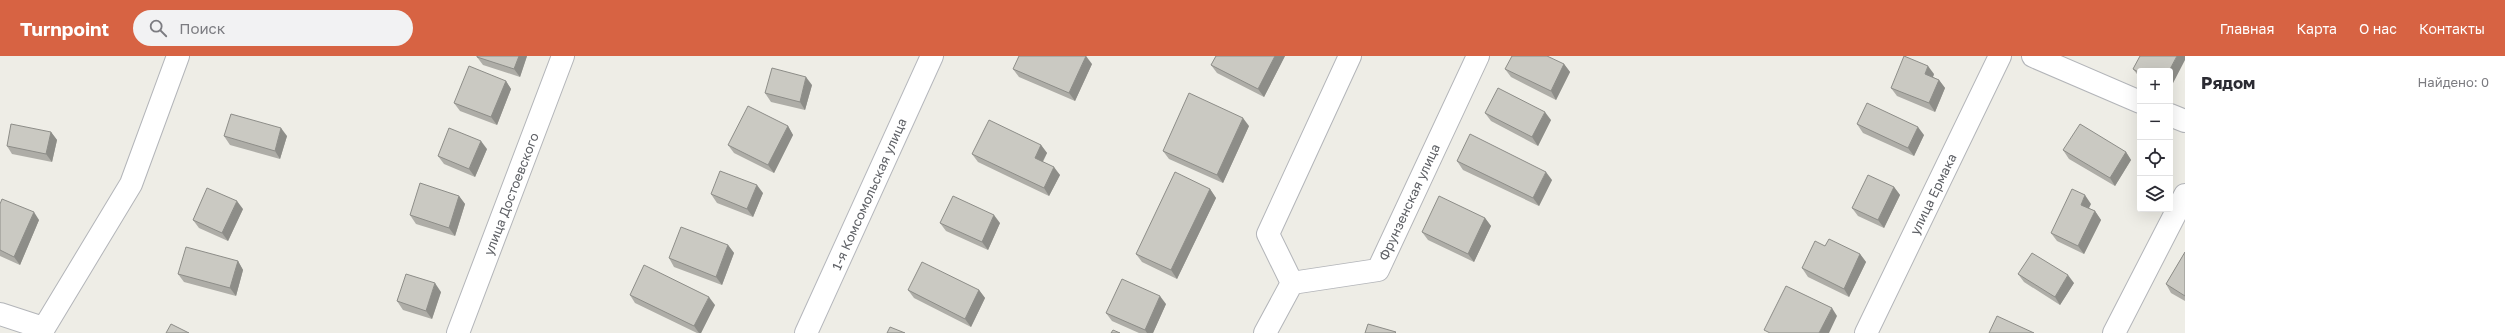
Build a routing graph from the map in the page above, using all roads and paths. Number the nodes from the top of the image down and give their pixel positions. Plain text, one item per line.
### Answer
1 (178, 56) edge
2 (563, 56) edge
3 (932, 56) edge
4 (1350, 56) edge
5 (1478, 56) edge
6 (2000, 56) edge
7 (2033, 56) edge
8 (2137, 101) edge
9 (2173, 115) edge
10 (2185, 121) edge
11 (2185, 195) edge
12 (1292, 283) junction
13 (0, 314) edge
14 (42, 331) edge
15 (458, 333) edge
16 (806, 333) edge
17 (1265, 333) edge
18 (1866, 333) edge
19 (2114, 333) edge

1 - 14 street
2 - 15 street, улица Достоевского
3 - 16 street, 1-я Комсомольская улица
4 - 12 street
5 - 12 street, Фрунзенская улица
6 - 18 street, улица Ермака
7 - 8 street
9 - 10 street
11 - 19 street
12 - 17 street
13 - 14 street

